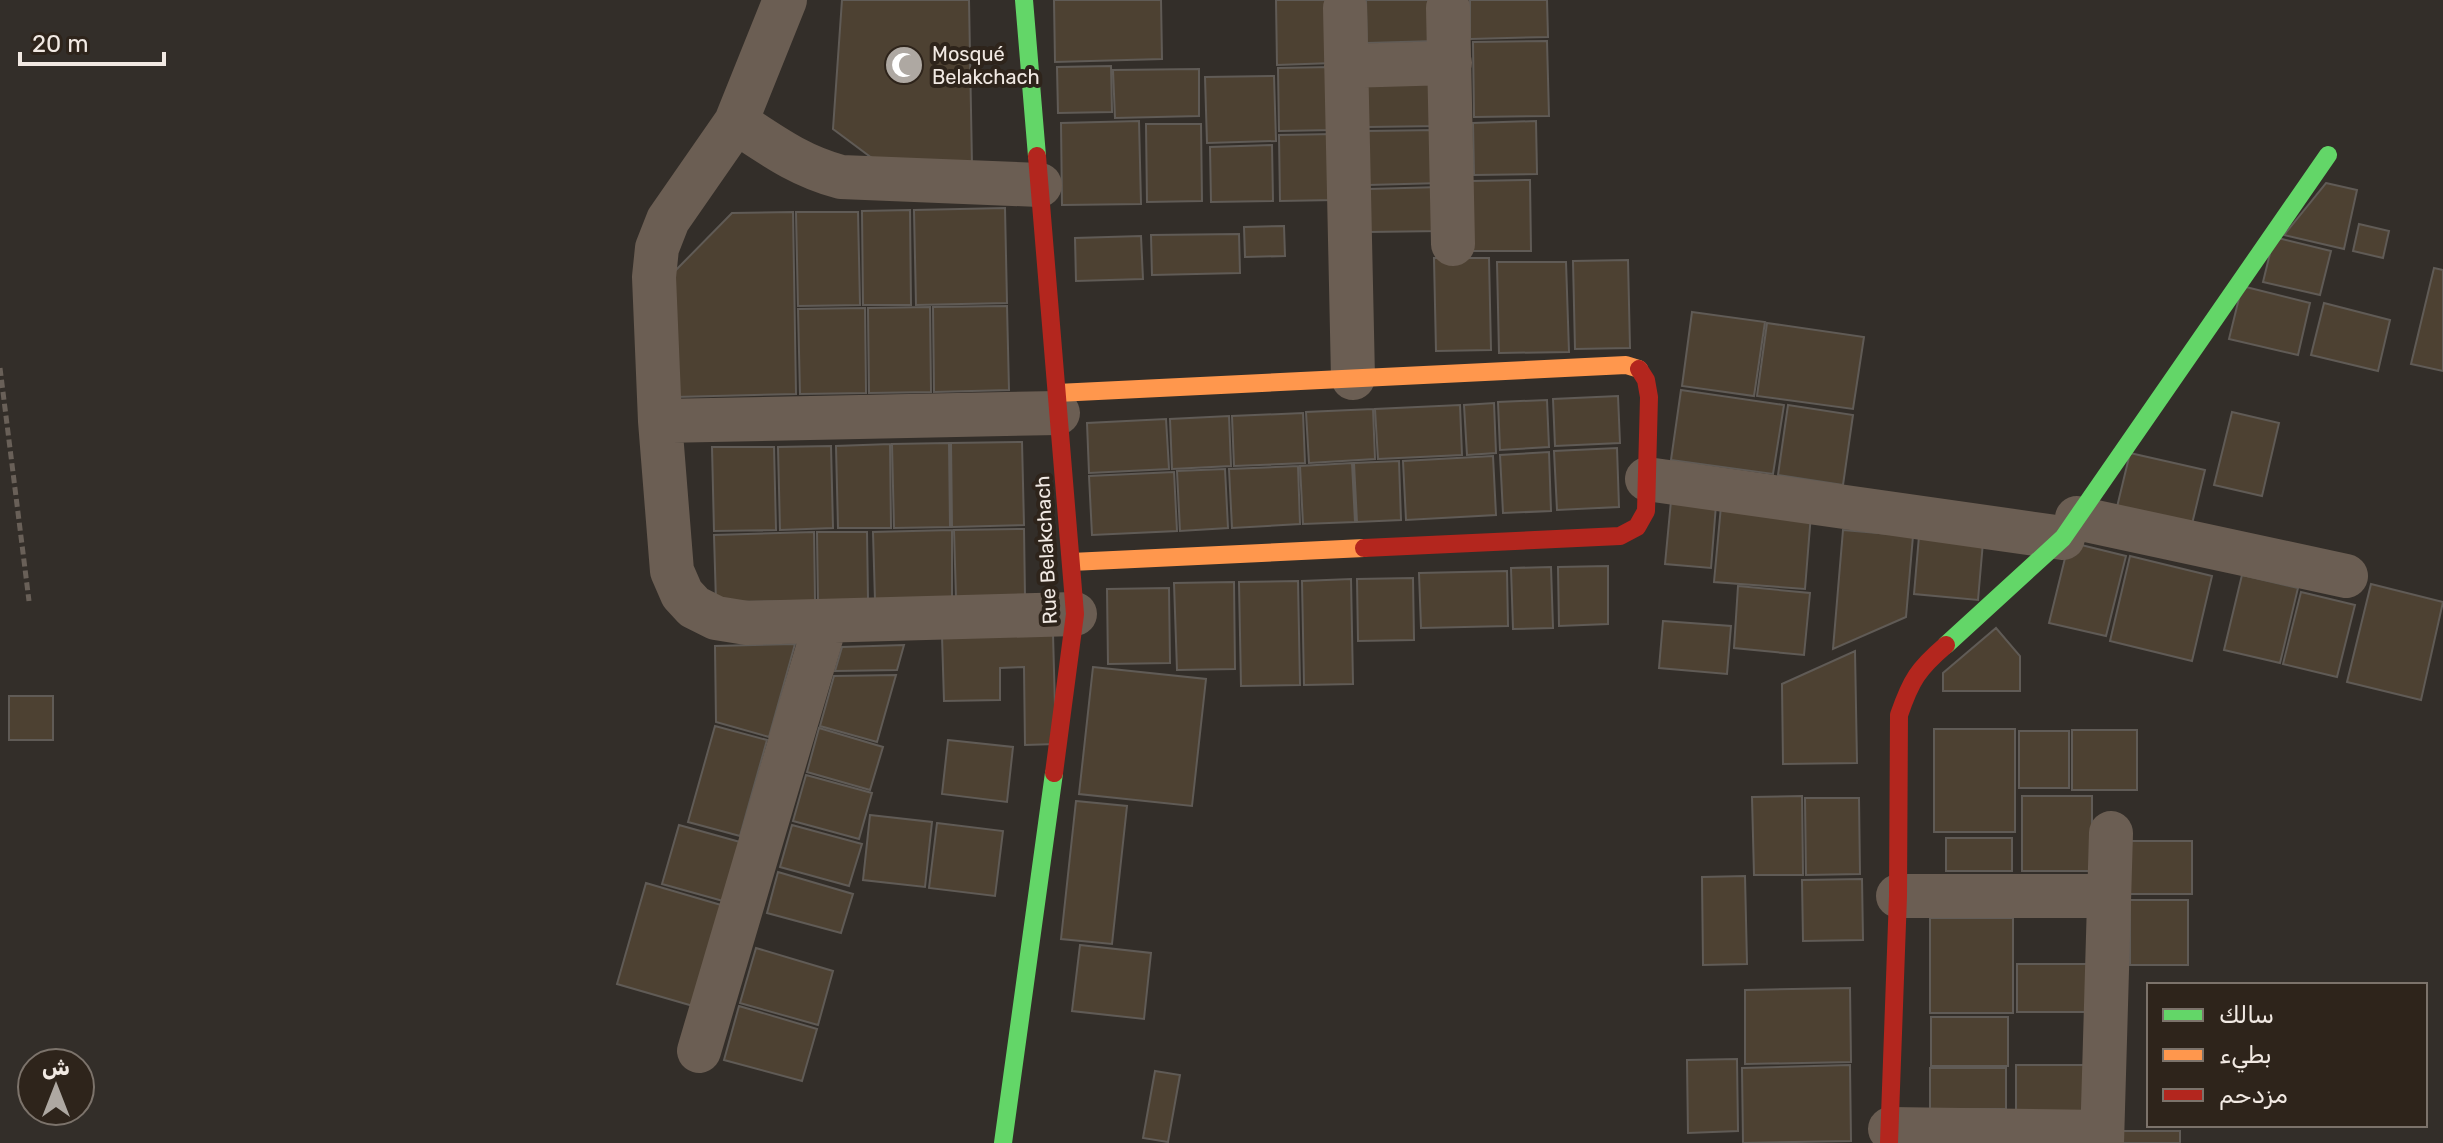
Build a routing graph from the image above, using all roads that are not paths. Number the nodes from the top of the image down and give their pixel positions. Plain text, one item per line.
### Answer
1 (785, 0) edge
2 (1024, 0) edge
3 (1345, 8) dead end
4 (1448, 8) dead end
5 (1450, 63) junction
6 (1346, 66) junction
7 (736, 122) junction
8 (2328, 155) dead end
9 (1040, 185) junction
10 (1453, 244) dead end
11 (1353, 378) junction
12 (1058, 403) junction
13 (660, 421) junction
14 (1647, 479) junction
15 (2070, 528) junction
16 (1071, 562) junction
17 (2346, 576) dead end
18 (1075, 614) junction
19 (826, 621) junction
20 (2111, 833) dead end
21 (1898, 896) junction
22 (2109, 896) junction
23 (699, 1051) dead end
24 (1890, 1136) edge
25 (2102, 1137) edge
26 (1003, 1143) edge

1 - 7 street
2 - 9 street, Rue Belakchach
3 - 6 street
4 - 5 street
5 - 6 street
5 - 10 street
6 - 11 street
7 - 9 street
7 - 13 street
8 - 15 street
9 - 12 street, Rue Belakchach
11 - 12 street
11 - 14 street
12 - 13 street
12 - 16 street, Rue Belakchach
13 - 19 street
14 - 15 street
14 - 16 street
15 - 17 street
15 - 21 street
16 - 18 street, Rue Belakchach
18 - 19 street
18 - 26 street, Rue Belakchach
19 - 23 street
20 - 22 street
21 - 22 street
21 - 24 street
22 - 25 street
24 - 25 street

